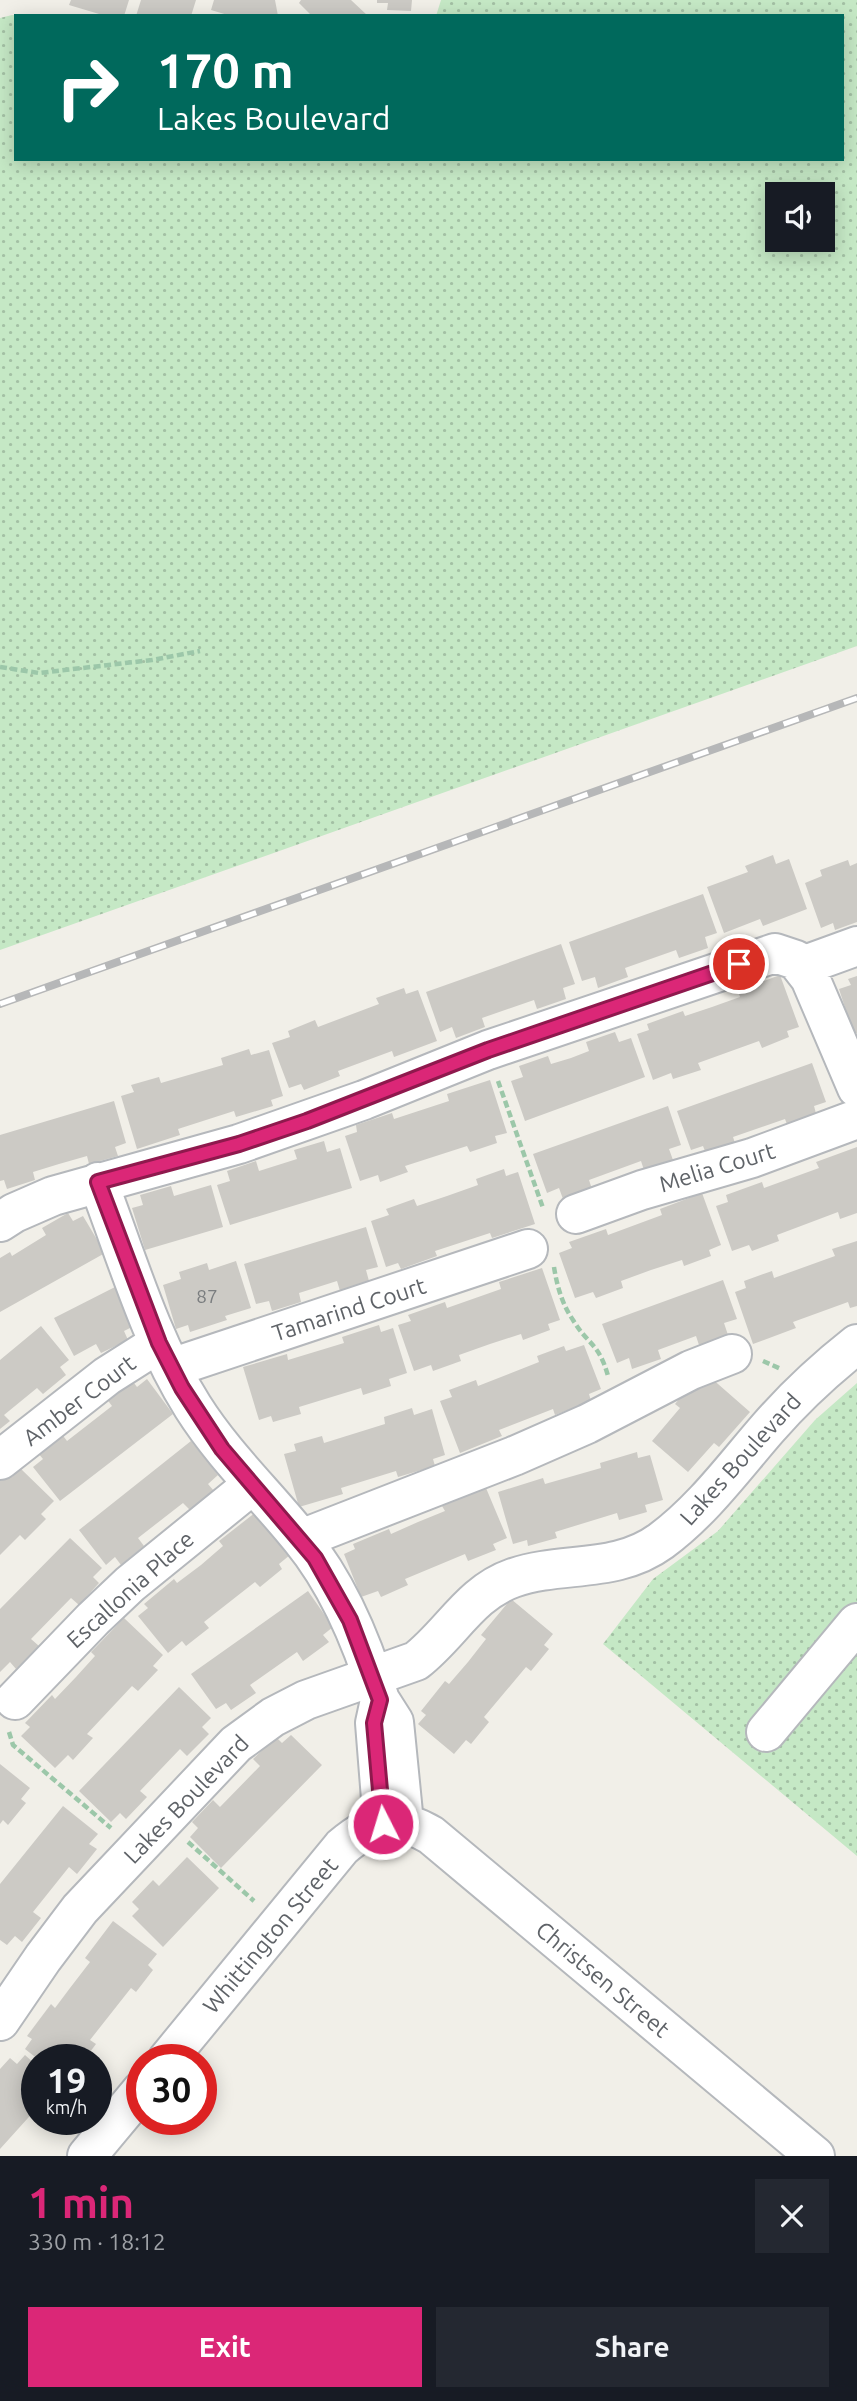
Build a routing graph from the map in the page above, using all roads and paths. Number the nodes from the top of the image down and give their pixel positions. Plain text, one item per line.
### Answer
1 (200, 651) dead end
2 (0, 667) edge
3 (857, 946) edge
4 (802, 966) junction
5 (857, 1088) edge
6 (857, 1119) edge
7 (98, 1182) junction
8 (576, 1214) dead end
9 (0, 1222) edge
10 (528, 1249) dead end
11 (857, 1344) edge
12 (732, 1354) dead end
13 (165, 1355) junction
14 (0, 1460) edge
15 (251, 1485) junction
16 (301, 1539) junction
17 (857, 1623) edge
18 (376, 1688) junction
19 (11, 1712) joint
20 (766, 1732) dead end
21 (163, 1819) junction
22 (393, 1823) junction
23 (113, 1830) dead end
24 (258, 1904) dead end
25 (0, 2021) edge
26 (180, 2044) edge
27 (126, 2109) edge
28 (87, 2156) edge
29 (815, 2156) edge

1 - 2 path
3 - 4 street
4 - 5 street
4 - 7 street
6 - 8 street, Melia Court
7 - 9 street
7 - 13 street
10 - 13 street, Tamarind Court
11 - 18 street, Lakes Boulevard
12 - 16 street
13 - 14 street, Amber Court
13 - 15 street
15 - 16 street
15 - 19 street, Escallonia Place
16 - 18 street
17 - 20 street
18 - 21 street, Lakes Boulevard
18 - 22 street
19 - 23 path
21 - 24 path
21 - 25 street, Lakes Boulevard
22 - 26 street, Whittington Street
22 - 29 street, Christsen Street
27 - 28 street

